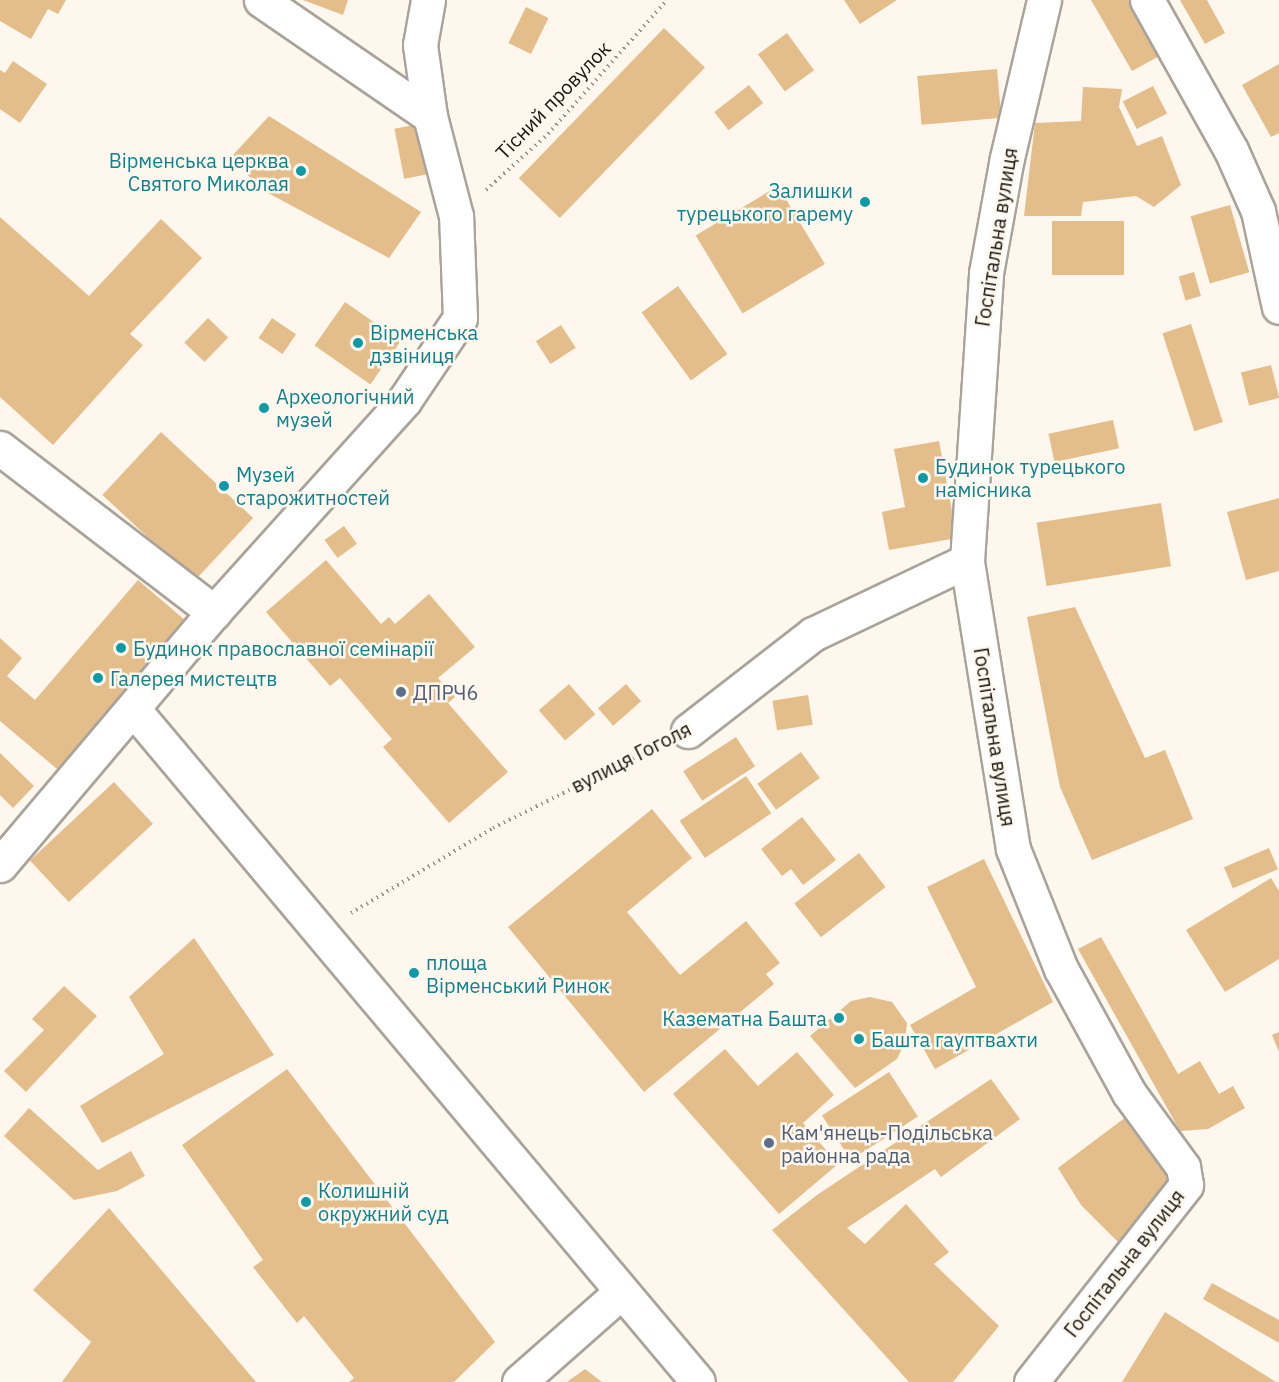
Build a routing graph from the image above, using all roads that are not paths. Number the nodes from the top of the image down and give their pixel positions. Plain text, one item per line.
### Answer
1 (261, 0) edge
2 (428, 0) edge
3 (1044, 0) edge
4 (1147, 0) edge
5 (430, 116) junction
6 (1279, 307) edge
7 (0, 448) edge
8 (967, 561) junction
9 (214, 612) junction
10 (134, 710) junction
11 (688, 731) road end
12 (0, 865) edge
13 (621, 1292) junction
14 (519, 1382) edge
15 (698, 1382) edge
16 (1031, 1382) edge

1 - 5 street
2 - 5 street
3 - 8 street, Госпітальна вулиця
4 - 6 street
5 - 9 street
7 - 9 street
8 - 11 street, вулиця Гоголя
8 - 16 street, Госпітальна вулиця
9 - 10 street
10 - 12 street
10 - 13 street
13 - 14 street
13 - 15 street

